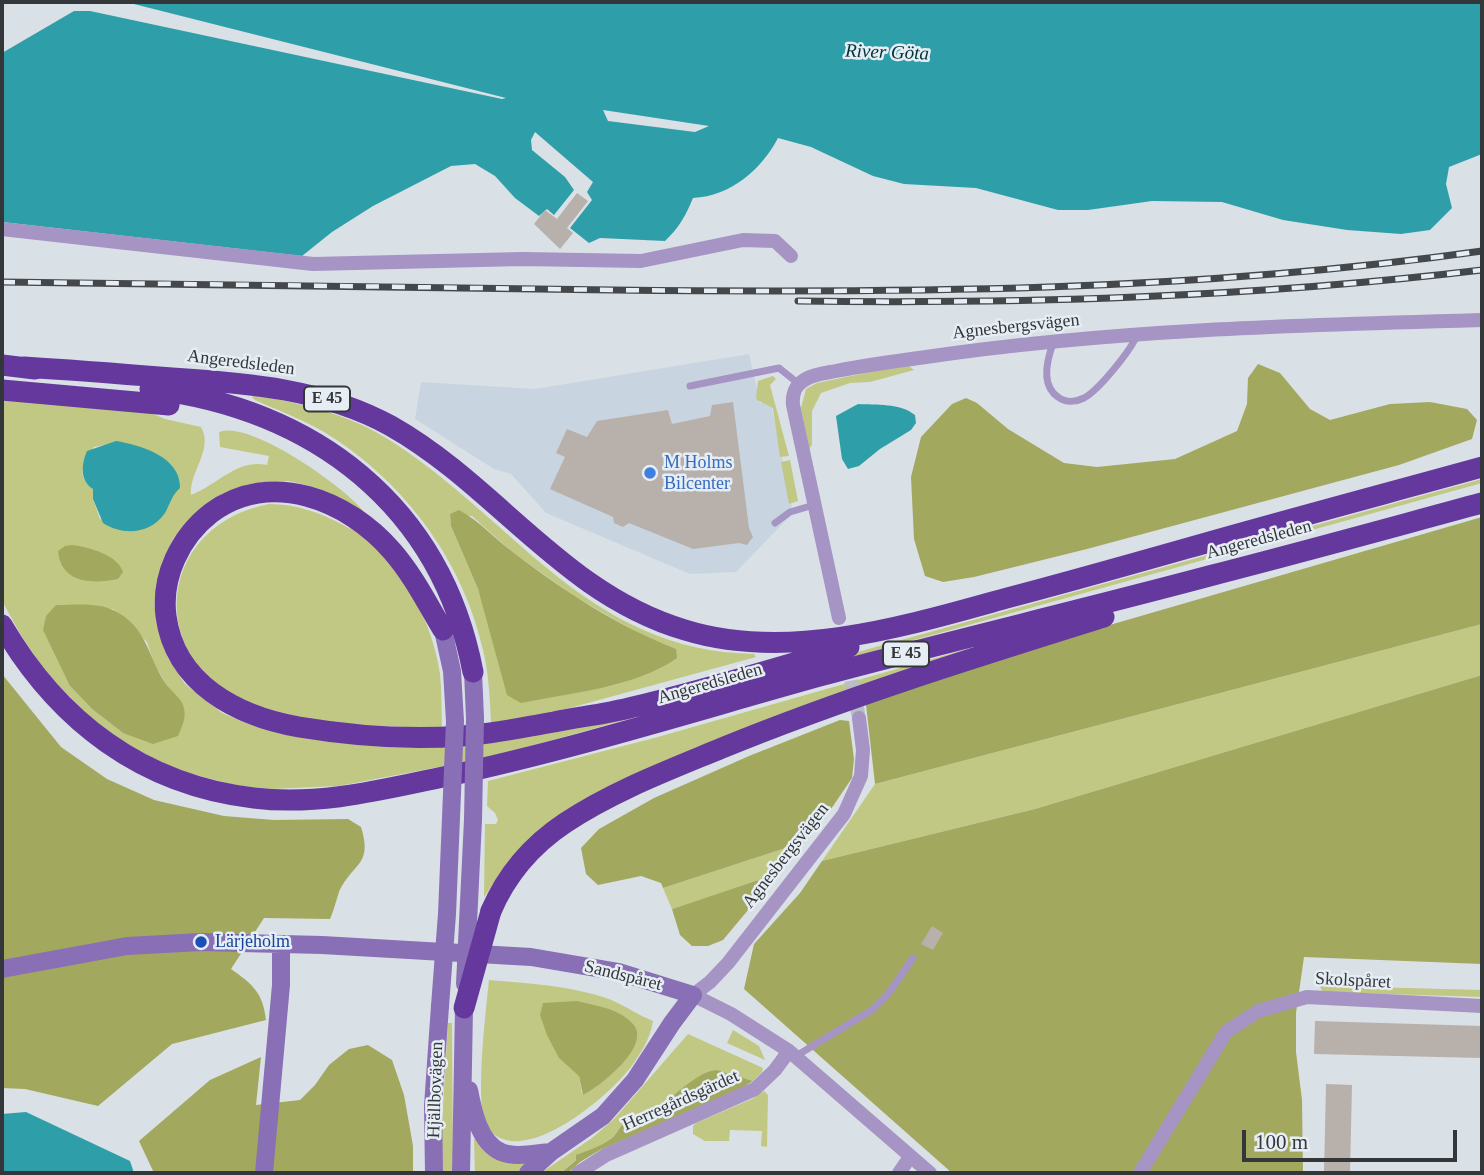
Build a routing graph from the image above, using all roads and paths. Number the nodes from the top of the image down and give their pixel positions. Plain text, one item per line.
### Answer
1 (2, 229) edge
2 (791, 256) dead end
3 (1482, 320) edge
4 (1137, 335) junction
5 (1055, 341) junction
6 (2, 365) edge
7 (24, 367) junction
8 (799, 384) junction
9 (690, 386) dead end
10 (2, 390) edge
11 (1482, 467) edge
12 (1482, 503) edge
13 (814, 505) junction
14 (775, 523) dead end
15 (1213, 575) junction
16 (960, 611) junction
17 (839, 618) dead end
18 (2, 625) edge
19 (443, 630) junction
20 (473, 672) joint
21 (859, 718) tunnel mouth
22 (281, 944) junction
23 (913, 958) dead end
24 (2, 969) edge
25 (693, 995) junction
26 (1482, 1006) edge
27 (464, 1008) junction
28 (792, 1054) junction
29 (462, 1055) junction
30 (433, 1107) junction
31 (551, 1152) junction
32 (910, 1157) junction
33 (264, 1173) edge
34 (424, 1173) edge
35 (434, 1173) edge
36 (461, 1173) edge
37 (528, 1173) edge
38 (578, 1173) edge
39 (899, 1173) edge
40 (930, 1173) edge
41 (1140, 1173) edge

1 - 2 street
3 - 4 street, Agnesbergsvägen
4 - 5 street, Agnesbergsvägen
4 - 5 lane
5 - 8 street, Agnesbergsvägen
6 - 7 highway, E 45
7 - 16 highway, Angeredsleden / E 45
7 - 20 highway
8 - 9 lane
8 - 13 street
10 - 19 highway
11 - 16 highway, Angeredsleden / E 45
12 - 15 highway, Angeredsleden / E 45
13 - 14 lane
13 - 17 street
15 - 18 highway, Angeredsleden / E 45
15 - 27 highway, bridge
16 - 19 highway
19 - 30 main road, Hjällbovägen, bridge
20 - 27 main road, Hjällbovägen, bridge
21 - 25 street, Agnesbergsvägen
22 - 24 main road, Sandspåret
22 - 25 main road, Sandspåret
22 - 33 main road
23 - 28 lane
25 - 28 street, Sandspåret
25 - 31 main road
26 - 41 street, Skolspåret
27 - 29 main road, Hjällbovägen
28 - 32 street, Sandspåret
28 - 38 street, Herregårdsgärdet
29 - 31 main road
29 - 36 main road, Hjällbovägen
30 - 34 main road
30 - 35 main road, Hjällbovägen
31 - 37 main road
32 - 39 street
32 - 40 street, Sandspåret

